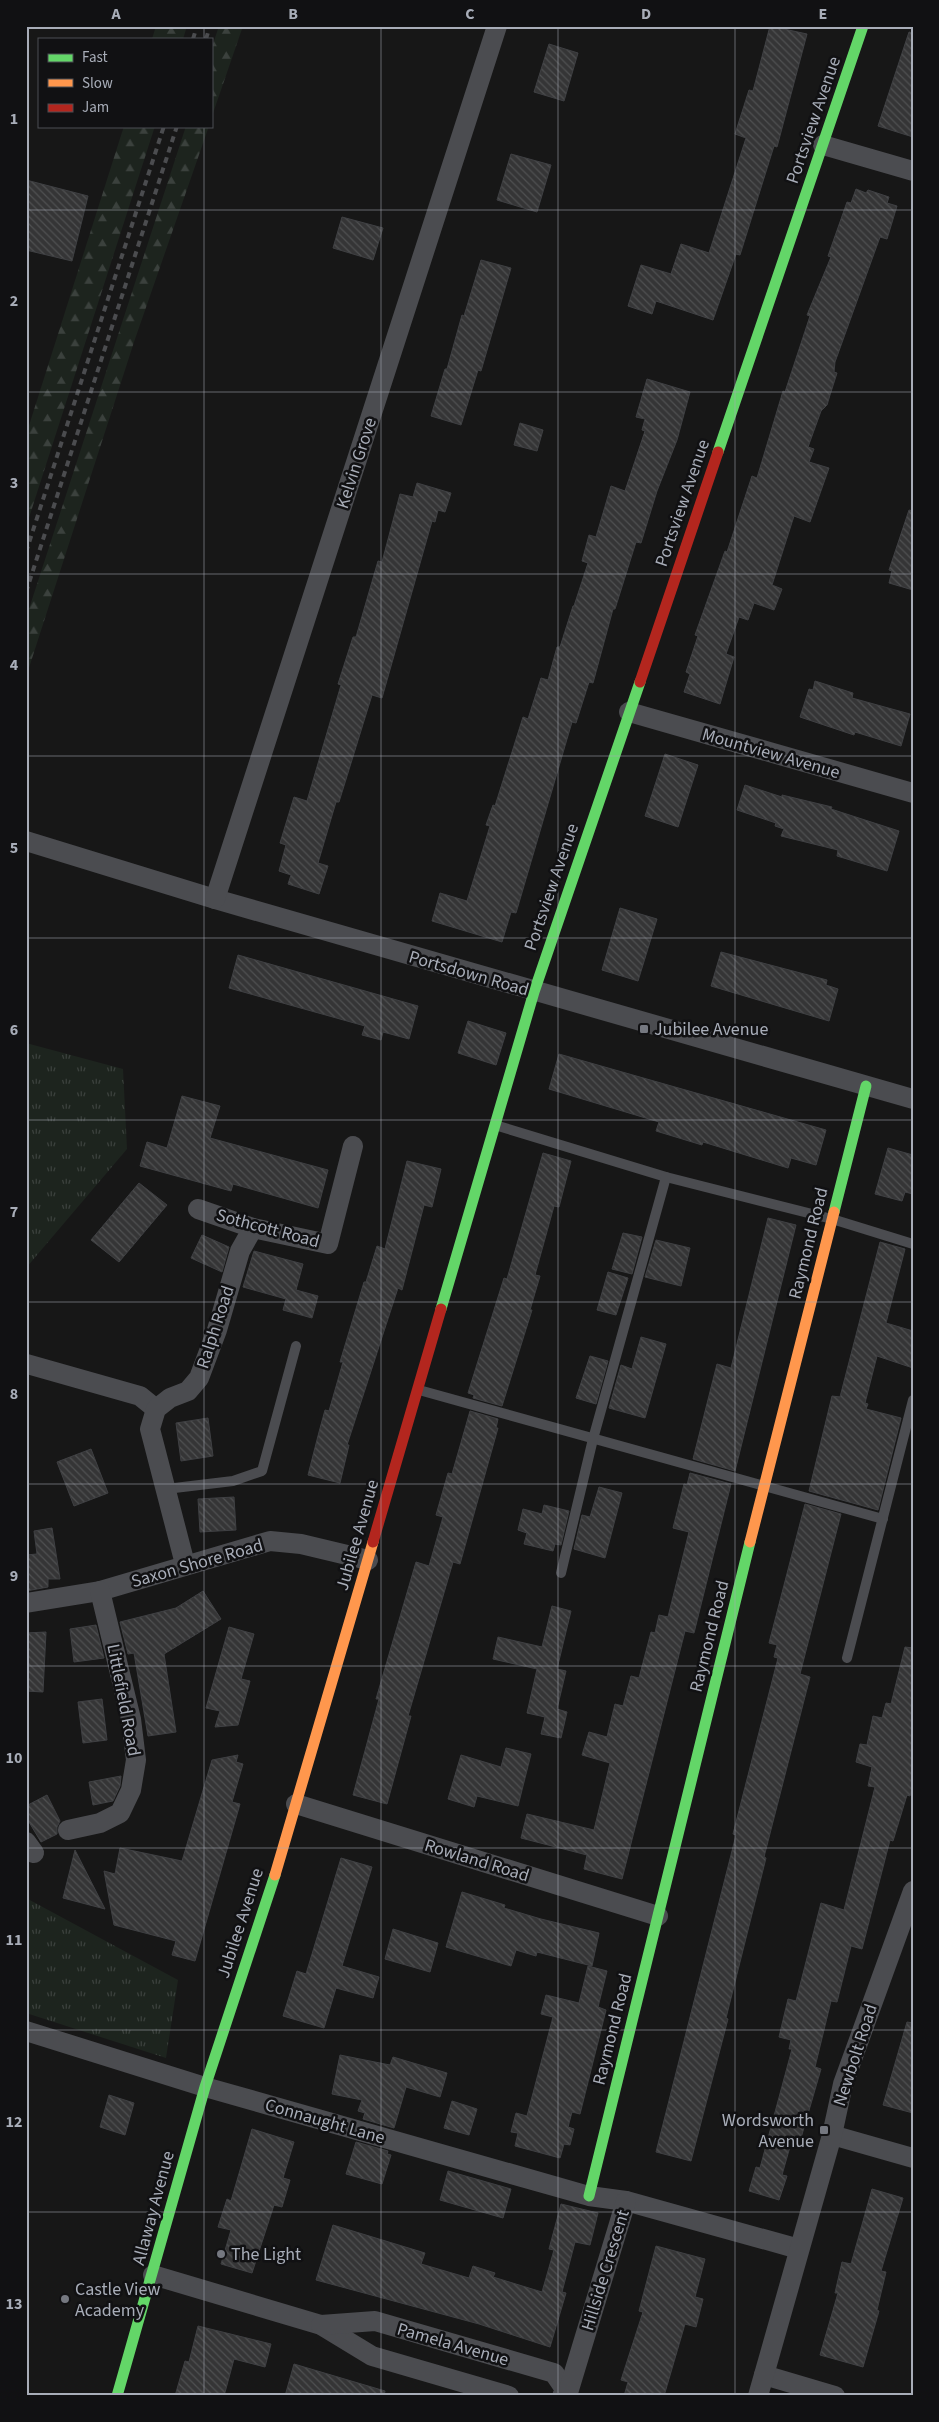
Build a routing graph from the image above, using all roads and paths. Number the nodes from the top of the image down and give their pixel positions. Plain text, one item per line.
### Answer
1 (497, 26) edge
2 (863, 26) edge
3 (823, 144) junction
4 (913, 172) edge
5 (629, 712) junction
6 (913, 793) edge
7 (26, 841) edge
8 (215, 899) junction
9 (534, 992) junction
10 (866, 1086) junction
11 (913, 1099) edge
12 (495, 1125) junction
13 (353, 1146) dead end
14 (666, 1177) junction
15 (198, 1209) dead end
16 (832, 1219) junction
17 (253, 1228) junction
18 (913, 1244) edge
19 (296, 1346) dead end
20 (27, 1364) edge
21 (418, 1389) junction
22 (913, 1400) edge
23 (156, 1409) junction
24 (593, 1439) junction
25 (764, 1487) junction
26 (166, 1489) junction
27 (883, 1519) junction
28 (368, 1560) junction
29 (186, 1564) junction
30 (561, 1573) dead end
31 (100, 1591) junction
32 (26, 1604) edge
33 (847, 1658) dead end
34 (296, 1804) junction
35 (68, 1830) dead end
36 (913, 1891) edge
37 (658, 1916) junction
38 (26, 2031) edge
39 (205, 2087) junction
40 (832, 2135) junction
41 (913, 2158) edge
42 (589, 2196) junction
43 (626, 2201) junction
44 (799, 2249) junction
45 (153, 2275) junction
46 (321, 2325) junction
47 (764, 2375) junction
48 (565, 2395) edge
49 (117, 2396) edge
50 (509, 2396) edge
51 (758, 2396) edge
52 (835, 2396) edge

1 - 8 street, Kelvin Grove
2 - 3 street, Portsview Avenue
3 - 4 street
3 - 5 street, Portsview Avenue
5 - 6 street, Mountview Avenue
5 - 9 street, Portsview Avenue
7 - 8 street, Portsdown Road
8 - 9 street, Portsdown Road
9 - 10 street, Portsdown Road
9 - 12 street, Jubilee Avenue
10 - 11 street, Portsdown Road
10 - 16 street, Raymond Road
12 - 14 lane
12 - 21 street, Jubilee Avenue
13 - 17 street, Sothcott Road
14 - 16 lane
14 - 24 lane
15 - 17 street, Sothcott Road
16 - 18 lane
16 - 25 street, Raymond Road
17 - 23 street, Ralph Road
19 - 26 lane
20 - 23 street
21 - 24 lane
21 - 28 street, Jubilee Avenue
22 - 27 lane
23 - 26 street
24 - 25 lane
24 - 30 lane
25 - 27 lane
25 - 37 street, Raymond Road
26 - 29 street
27 - 33 lane
28 - 29 street, Saxon Shore Road
28 - 34 street, Jubilee Avenue
29 - 31 street, Saxon Shore Road
31 - 32 street, Saxon Shore Road
31 - 35 street, Littlefield Road
34 - 37 street, Rowland Road
34 - 39 street, Jubilee Avenue
36 - 40 street, Newbolt Road
37 - 42 street, Raymond Road
38 - 39 street, Connaught Lane
39 - 42 street, Connaught Lane
39 - 45 street, Allaway Avenue
40 - 41 street
40 - 44 street, Newbolt Road
42 - 43 street, Connaught Lane
43 - 44 street, Hillside Crescent
43 - 48 street, Hillside Crescent
44 - 47 street, Newbolt Road
45 - 46 street, Pamela Avenue
45 - 49 street, Allaway Avenue
46 - 48 street, Pamela Avenue
46 - 50 street, Pamela Avenue
47 - 51 street, Newbolt Road
47 - 52 street

